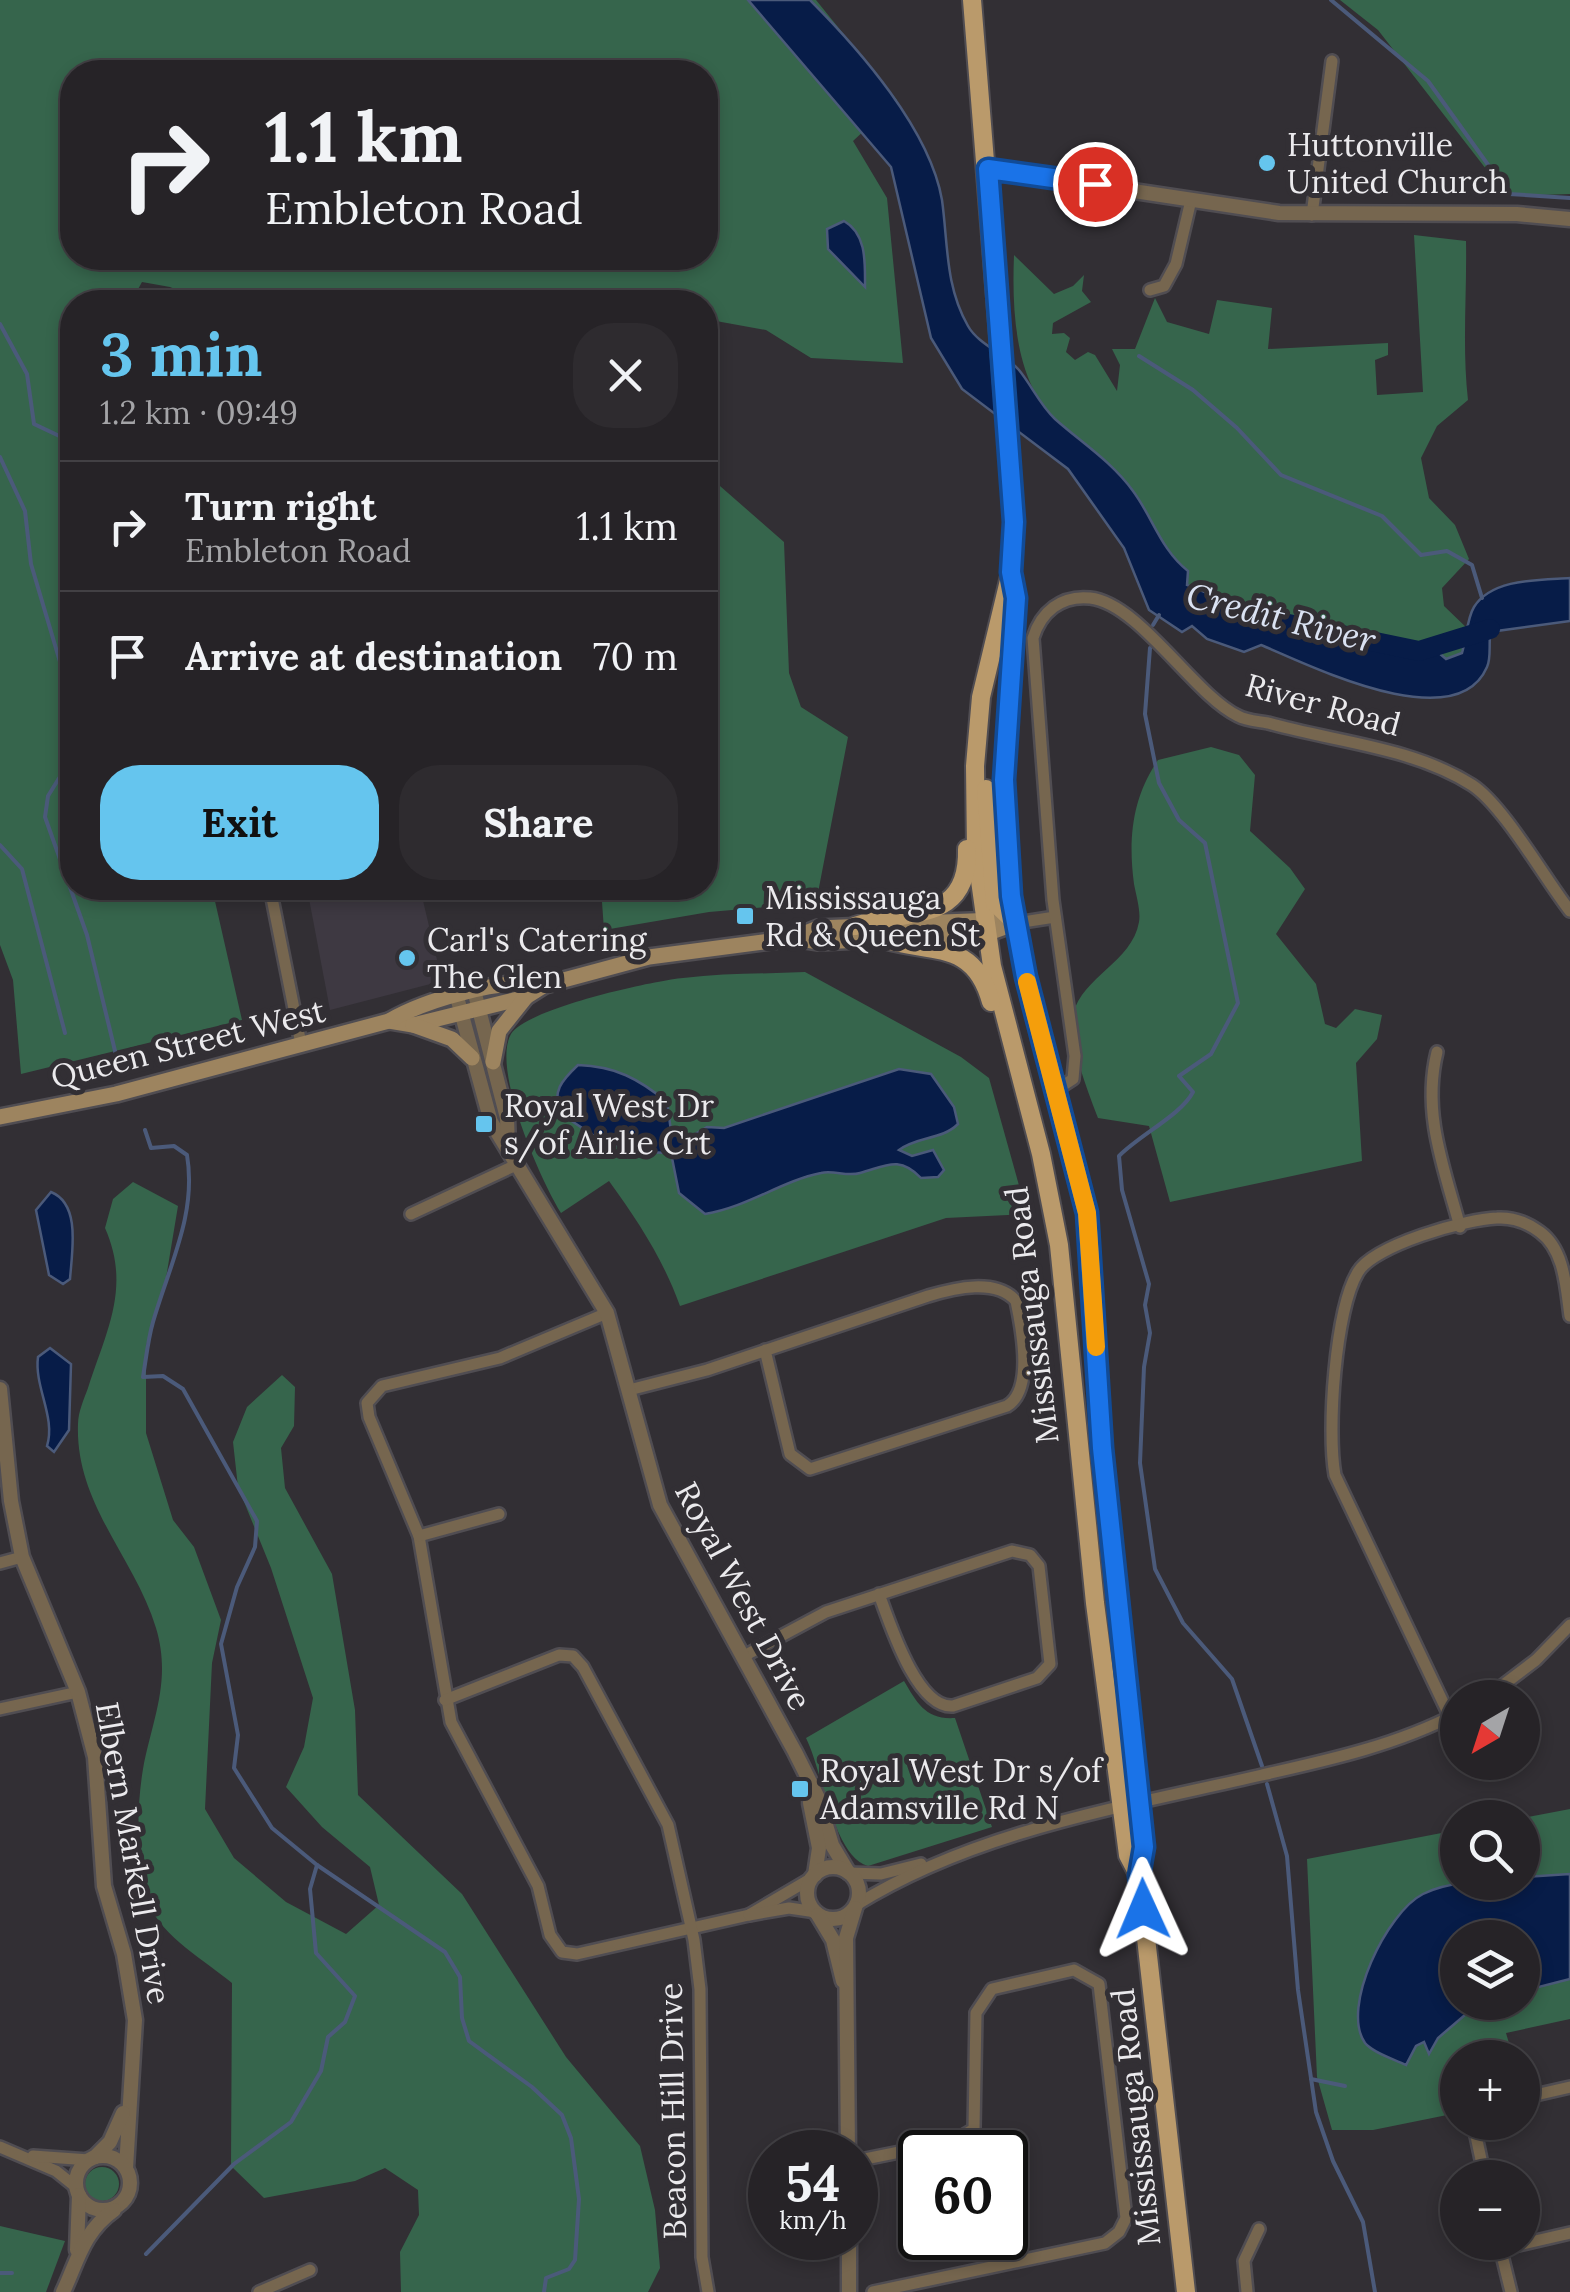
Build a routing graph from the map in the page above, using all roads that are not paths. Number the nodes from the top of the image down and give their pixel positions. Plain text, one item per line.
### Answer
1 (972, 0) edge
2 (1332, 61) dead end
3 (988, 169) junction
4 (1191, 200) junction
5 (1312, 216) junction
6 (1570, 220) edge
7 (1150, 290) dead end
8 (1011, 572) junction
9 (977, 736) junction
10 (976, 766) junction
11 (272, 900) edge
12 (1570, 912) edge
13 (1055, 917) junction
14 (1016, 923) junction
15 (855, 926) junction
16 (985, 926) junction
17 (794, 938) junction
18 (883, 939) junction
19 (545, 986) junction
20 (526, 996) junction
21 (477, 1001) junction
22 (459, 1005) junction
23 (389, 1021) junction
24 (414, 1025) junction
25 (301, 1044) junction
26 (1012, 1045) junction
27 (1436, 1052) dead end
28 (472, 1058) junction
29 (493, 1062) junction
30 (1056, 1090) junction
31 (0, 1116) edge
32 (512, 1160) junction
33 (411, 1214) dead end
34 (1460, 1227) junction
35 (607, 1313) junction
36 (1570, 1316) edge
37 (765, 1350) junction
38 (0, 1389) edge
39 (629, 1390) junction
40 (499, 1514) dead end
41 (419, 1536) junction
42 (22, 1557) junction
43 (0, 1563) edge
44 (879, 1594) junction
45 (1570, 1626) edge
46 (744, 1656) junction
47 (1510, 1680) edge
48 (1440, 1688) edge
49 (78, 1692) junction
50 (445, 1700) junction
51 (0, 1709) edge
52 (1440, 1723) edge
53 (812, 1792) junction
54 (1131, 1805) junction
55 (936, 1862) junction
56 (849, 1873) junction
57 (814, 1877) junction
58 (855, 1907) junction
59 (817, 1914) junction
60 (749, 1915) junction
61 (692, 1930) junction
62 (846, 1991) junction
63 (1570, 2087) edge
64 (1540, 2094) edge
65 (129, 2098) junction
66 (848, 2130) edge
67 (0, 2147) edge
68 (22, 2155) junction
69 (878, 2156) edge
70 (92, 2159) junction
71 (126, 2168) junction
72 (78, 2192) junction
73 (118, 2206) junction
74 (1258, 2229) dead end
75 (1570, 2233) edge
76 (1540, 2239) edge
77 (77, 2253) junction
78 (849, 2260) edge
79 (1503, 2260) edge
80 (310, 2270) dead end
81 (63, 2292) edge
82 (259, 2292) edge
83 (708, 2292) edge
84 (850, 2292) edge
85 (873, 2292) edge
86 (1186, 2292) edge
87 (1247, 2292) edge
88 (1510, 2292) edge

1 - 3 main road, Mississauga Road
2 - 5 street
3 - 4 street
3 - 8 main road, Mississauga Road
4 - 5 street
4 - 7 street
5 - 6 street
8 - 9 main road, Mississauga Road
8 - 14 main road, Mississauga Road
9 - 10 main road, Mississauga Road
9 - 14 main road
10 - 15 main road
10 - 16 main road, Mississauga Road
11 - 25 street
12 - 13 street, River Road
13 - 14 street
13 - 30 street, River Road
14 - 16 main road, Queen Street West
14 - 30 main road, Mississauga Road
15 - 16 main road, Queen Street West
15 - 17 main road, Queen Street West
16 - 18 main road, Queen Street West
16 - 26 main road, Mississauga Road
17 - 18 main road, Queen Street West
17 - 19 main road, Queen Street West
18 - 26 main road
19 - 20 main road, Queen Street West
19 - 21 main road, Queen Street West
20 - 21 main road, Queen Street West
20 - 29 main road
21 - 22 main road, Queen Street West
21 - 29 street, Royal West Drive
22 - 23 main road, Queen Street West
22 - 24 main road, Queen Street West
22 - 28 street, Royal West Drive
23 - 24 main road, Queen Street West
23 - 25 main road, Queen Street West
24 - 28 main road
25 - 31 main road, Queen Street West
26 - 54 main road, Mississauga Road
27 - 34 street
28 - 32 street, Royal West Drive
29 - 32 street, Royal West Drive
30 - 54 main road, Mississauga Road
32 - 33 street
32 - 35 street, Royal West Drive
34 - 36 street
34 - 48 street
35 - 39 street, Royal West Drive
35 - 41 street
37 - 37 street
37 - 39 street
38 - 42 street, Elbern Markell Drive
39 - 46 street, Royal West Drive
40 - 41 street
41 - 50 street
42 - 43 street
42 - 49 street, Elbern Markell Drive
44 - 44 street
44 - 46 street
45 - 47 street
46 - 53 street, Royal West Drive
49 - 51 street
49 - 65 street, Elbern Markell Drive
50 - 61 street
50 - 61 street, Beacon Hill Drive
52 - 54 street
53 - 56 street, Royal West Drive
53 - 57 street, Royal West Drive
54 - 55 street
54 - 86 main road, Mississauga Road
55 - 56 street
55 - 58 street
56 - 57 street
56 - 58 street
57 - 59 street
57 - 60 street
58 - 59 street
58 - 62 street
59 - 60 street
59 - 62 street
60 - 61 street
61 - 83 street, Beacon Hill Drive
62 - 66 street
63 - 64 street
65 - 70 street, Elbern Markell Drive
65 - 71 street, Elbern Markell Drive
67 - 68 street
68 - 70 street
68 - 72 street
69 - 85 street
70 - 71 street
70 - 72 street
71 - 73 street
72 - 73 street
72 - 77 street
73 - 77 street
74 - 87 street
75 - 76 street
77 - 81 street
78 - 84 street
79 - 88 street
80 - 82 street

